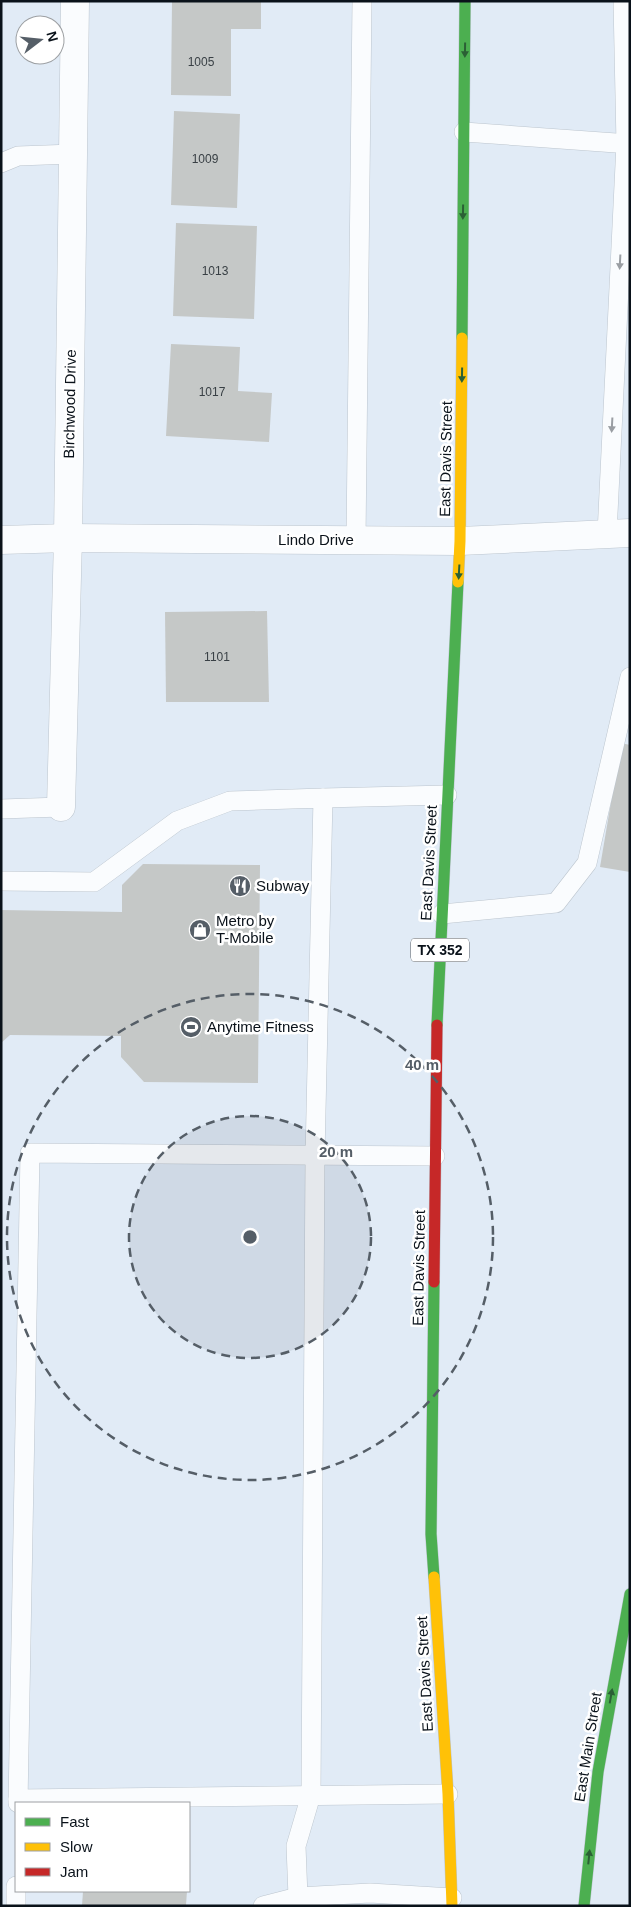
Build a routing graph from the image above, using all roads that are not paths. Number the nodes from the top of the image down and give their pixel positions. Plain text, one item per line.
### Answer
1 (75, 1) edge
2 (362, 1) edge
3 (466, 1) edge
4 (623, 1) edge
5 (464, 132) junction
6 (628, 144) edge
7 (73, 154) junction
8 (1, 163) edge
9 (618, 533) edge
10 (68, 538) junction
11 (1, 540) edge
12 (356, 540) junction
13 (460, 541) junction
14 (630, 677) edge
15 (448, 795) junction
16 (323, 798) junction
17 (61, 807) joint
18 (1, 809) edge
19 (1, 881) edge
20 (442, 914) junction
21 (315, 1156) junction
22 (435, 1156) junction
23 (630, 1594) edge
24 (448, 1794) junction
25 (311, 1795) junction
26 (18, 1801) edge
27 (16, 1892) edge
28 (298, 1897) junction
29 (452, 1902) edge
30 (16, 1906) edge
31 (263, 1906) edge
32 (584, 1906) edge

1 - 7 street, Birchwood Drive
2 - 12 lane
3 -> 5 main road, East Davis Street / TX 352
4 - 6 lane
5 - 6 lane
5 -> 13 main road, East Davis Street / TX 352
6 -> 9 lane
7 - 8 lane
7 - 10 street, Birchwood Drive
9 - 13 street, Lindo Drive
10 - 11 street, Lindo Drive
10 - 12 street, Lindo Drive
10 - 17 street, Birchwood Drive
12 - 13 street, Lindo Drive
13 -> 15 main road, East Davis Street / TX 352
14 - 20 lane
15 - 16 lane
15 - 20 main road, East Davis Street / TX 352
16 - 19 lane
16 - 21 lane
17 - 18 lane
20 - 22 main road, East Davis Street / TX 352
21 - 22 lane
21 - 25 lane
21 - 26 lane
22 - 24 main road, East Davis Street / TX 352
32 -> 23 main road, East Main Street
24 - 25 lane
24 - 29 main road, East Davis Street / TX 352
25 - 26 lane
25 - 28 lane
27 - 30 lane
28 - 29 lane
28 - 31 lane

